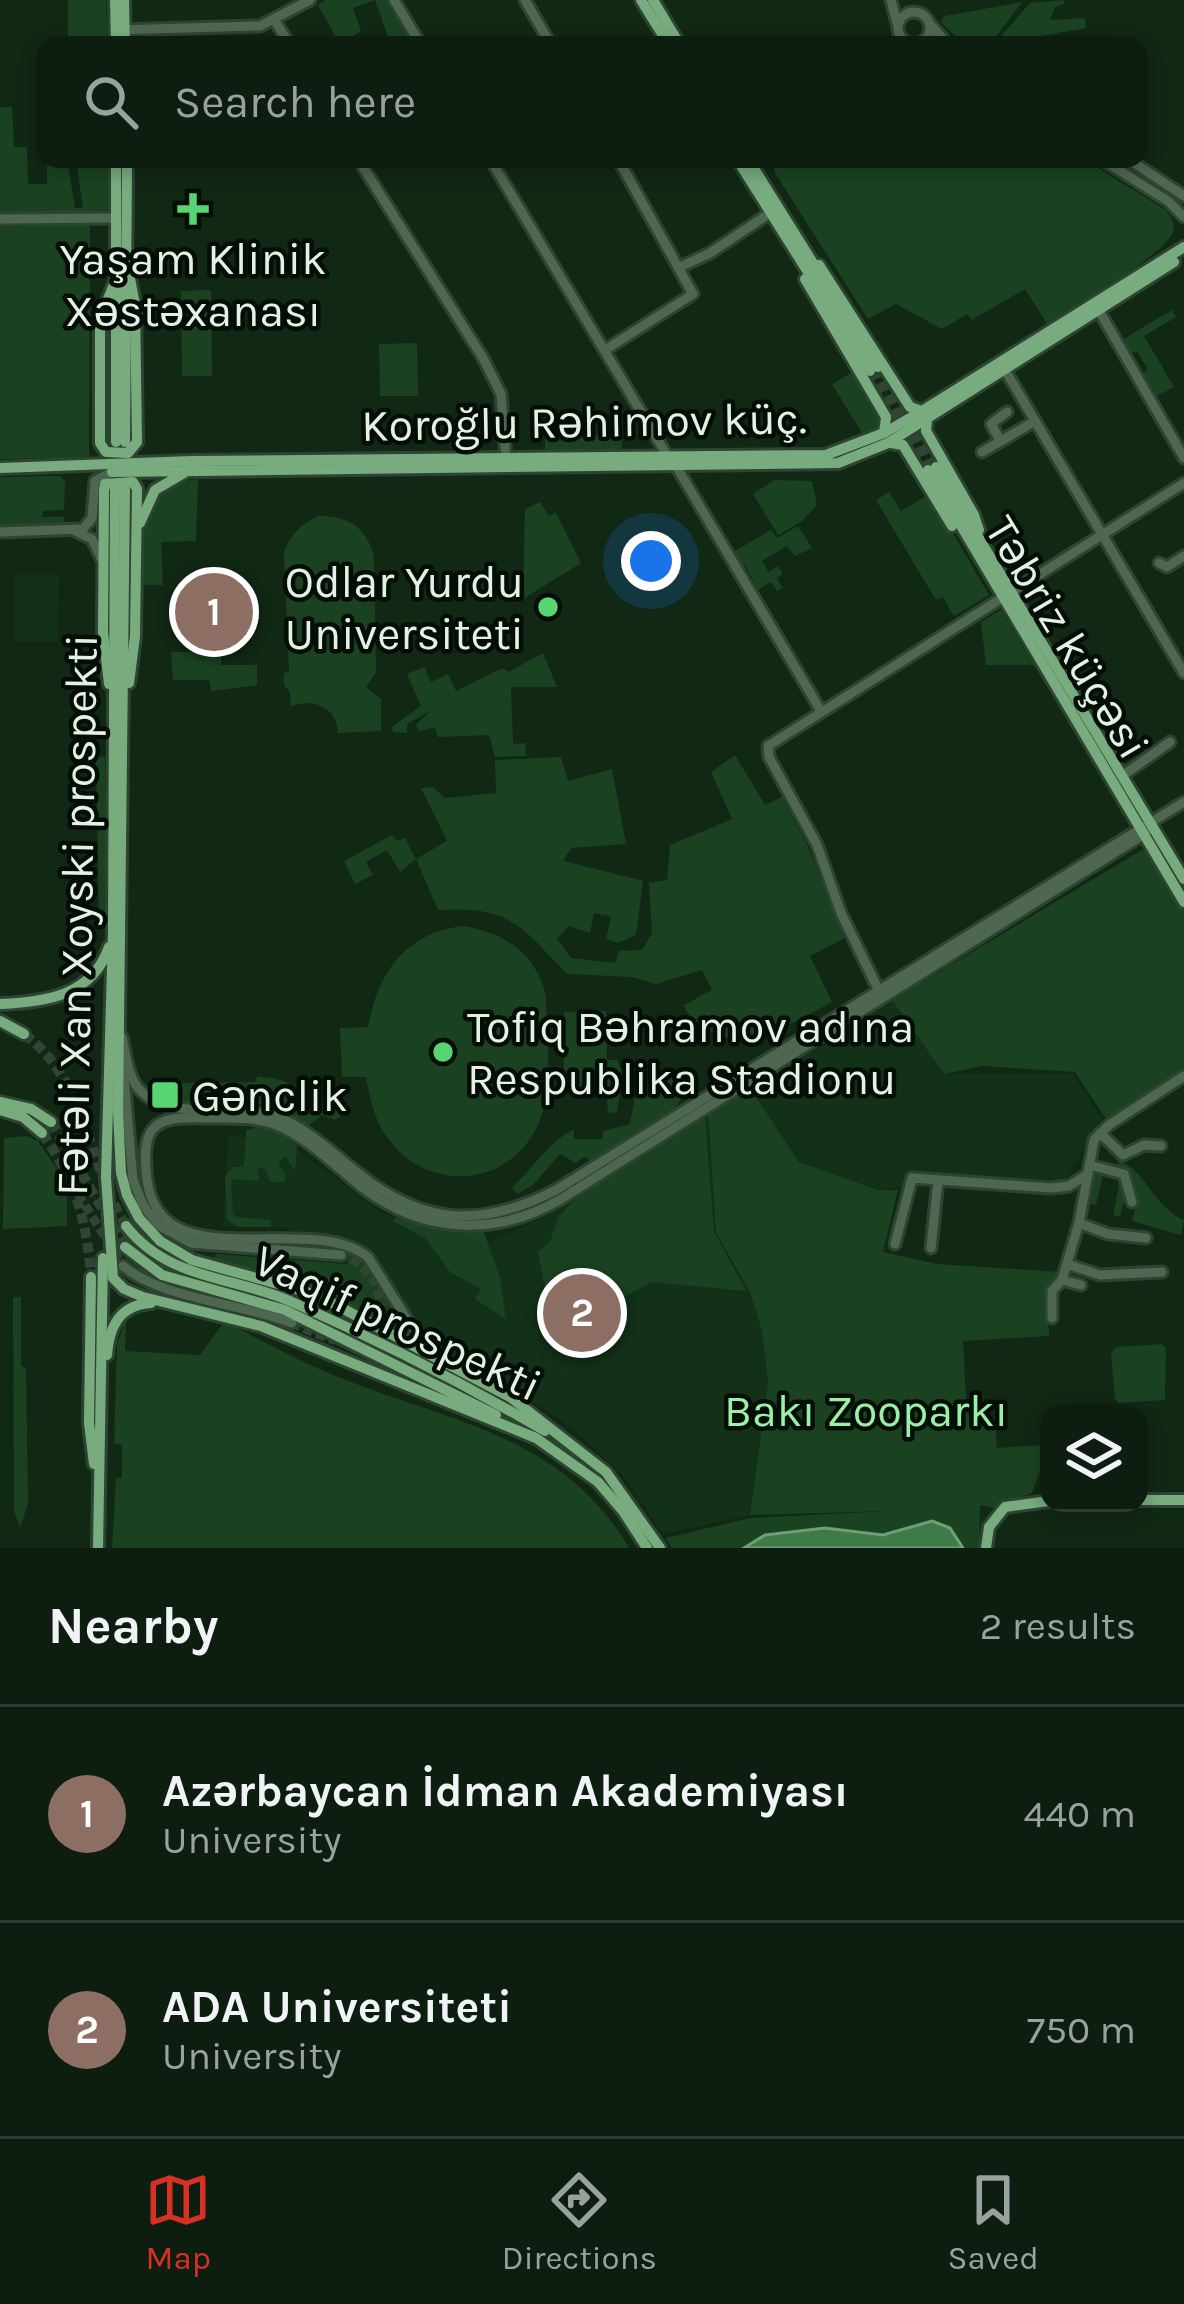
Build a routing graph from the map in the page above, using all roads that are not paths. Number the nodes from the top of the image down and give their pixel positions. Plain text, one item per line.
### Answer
1 (115, 0) edge
2 (124, 0) edge
3 (310, 0) edge
4 (394, 0) edge
5 (525, 0) edge
6 (641, 0) edge
7 (653, 0) edge
8 (891, 0) edge
9 (909, 0) edge
10 (921, 13) junction
11 (275, 21) junction
12 (930, 24) junction
13 (898, 26) junction
14 (120, 30) junction
15 (118, 36) edge
16 (122, 36) edge
17 (284, 36) edge
18 (416, 36) edge
19 (546, 36) edge
20 (669, 36) edge
21 (671, 36) edge
22 (900, 36) edge
23 (927, 36) edge
24 (941, 36) edge
25 (116, 168) edge
26 (127, 168) edge
27 (364, 168) edge
28 (497, 168) edge
29 (623, 168) edge
30 (742, 168) edge
31 (753, 168) edge
32 (1115, 168) edge
33 (1142, 168) edge
34 (1184, 196) edge
35 (770, 213) junction
36 (1184, 217) edge
37 (116, 218) junction
38 (0, 219) edge
39 (796, 246) junction
40 (1184, 252) edge
41 (680, 267) junction
42 (116, 279) junction
43 (1098, 309) junction
44 (605, 350) junction
45 (874, 369) tunnel mouth
46 (1005, 370) junction
47 (1006, 412) dead end
48 (925, 415) junction
49 (1035, 421) junction
50 (886, 438) junction
51 (1000, 440) junction
52 (126, 442) junction
53 (100, 443) junction
54 (982, 452) dead end
55 (670, 457) junction
56 (506, 458) junction
57 (1184, 458) edge
58 (173, 461) junction
59 (77, 466) junction
60 (0, 468) edge
61 (932, 469) tunnel mouth
62 (200, 470) junction
63 (112, 472) joint
64 (1184, 483) edge
65 (120, 489) dead end
66 (75, 531) junction
67 (0, 532) edge
68 (1102, 534) junction
69 (136, 544) junction
70 (981, 553) junction
71 (1184, 556) edge
72 (1159, 562) dead end
73 (104, 565) junction
74 (1006, 593) junction
75 (1184, 673) edge
76 (119, 710) junction
77 (821, 711) junction
78 (1170, 742) dead end
79 (1122, 776) junction
80 (1184, 802) edge
81 (1145, 829) junction
82 (1184, 879) edge
83 (1184, 902) edge
84 (113, 933) junction
85 (879, 991) junction
86 (0, 1004) edge
87 (0, 1021) edge
88 (120, 1026) junction
89 (24, 1034) tunnel mouth
90 (1184, 1076) edge
91 (713, 1097) junction
92 (0, 1106) edge
93 (51, 1122) tunnel mouth
94 (42, 1133) tunnel mouth
95 (1100, 1133) junction
96 (1161, 1147) dead end
97 (1089, 1169) junction
98 (106, 1177) junction
99 (938, 1180) junction
100 (1132, 1202) dead end
101 (139, 1218) joint
102 (501, 1218) junction
103 (1079, 1223) junction
104 (126, 1226) tunnel mouth
105 (1146, 1238) dead end
106 (895, 1244) dead end
107 (125, 1247) tunnel mouth
108 (931, 1248) dead end
109 (341, 1256) tunnel mouth
110 (1066, 1264) junction
111 (124, 1266) tunnel mouth
112 (1162, 1272) dead end
113 (92, 1277) tunnel mouth
114 (1062, 1280) junction
115 (1081, 1286) dead end
116 (170, 1304) junction
117 (1052, 1318) dead end
118 (292, 1323) tunnel mouth
119 (444, 1360) junction
120 (536, 1438) junction
121 (580, 1450) junction
122 (101, 1490) junction
123 (1148, 1500) edge
124 (1184, 1500) edge
125 (1040, 1502) edge
126 (98, 1548) edge
127 (646, 1548) edge
128 (659, 1548) edge
129 (986, 1548) edge

1 - 14 main road
2 - 14 main road
3 - 11 street
4 - 18 street
5 - 19 street
6 - 20 main road
7 - 21 main road
8 - 13 street
9 - 10 street
10 - 12 street
10 - 13 street
11 - 14 street
11 - 17 street
12 - 23 street
12 - 24 street
13 - 22 street
14 - 15 main road
14 - 16 main road
25 - 37 main road
26 - 52 main road
27 - 56 street
28 - 44 street
29 - 41 street
30 - 35 main road
31 - 39 main road
32 - 36 street
33 - 34 street
35 - 39 main road
35 - 41 street
37 - 38 street
37 - 42 main road
39 - 45 main road
39 - 48 main road
39 - 50 main road
40 - 43 main road, Koroğlu Rəhimov küç.
40 - 48 main road, Koroğlu Rəhimov küç.
41 - 44 street
42 - 52 main road
42 - 53 main road
43 - 46 main road, Koroğlu Rəhimov küç.
43 - 57 street
44 - 55 street
46 - 48 main road, Koroğlu Rəhimov küç.
46 - 49 street
47 - 51 street
48 - 50 main road, Koroğlu Rəhimov küç.
48 - 70 main road
49 - 51 street
49 - 68 street
50 - 55 main road, Koroğlu Rəhimov küç.
50 - 70 main road
51 - 54 street
52 - 53 main road
52 - 58 main road
53 - 59 main road
55 - 56 main road, Koroğlu Rəhimov küç.
55 - 62 main road, Koroğlu Rəhimov küç.
55 - 77 street
56 - 58 main road, Koroğlu Rəhimov küç.
58 - 59 main road, Koroğlu Rəhimov küç.
59 - 60 main road, Koroğlu Rəhimov küç.
61 - 70 main road, Təbriz küçəsi
62 - 63 main road, Koroğlu Rəhimov küç.
62 - 69 main road
63 - 66 street
64 - 68 street
65 - 76 main road, Fətəli Xan Xoyski prospekti
66 - 67 street
66 - 73 street
68 - 74 street
68 - 75 street
69 - 73 main road
69 - 76 main road
70 - 74 main road, Təbriz küçəsi
71 - 72 street
73 - 76 main road
74 - 77 street
74 - 79 main road, Təbriz küçəsi
74 - 81 main road, Təbriz küçəsi
76 - 84 main road, Fətəli Xan Xoyski prospekti
76 - 88 main road, Fətəli Xan Xoyski prospekti
77 - 85 street
78 - 79 street
79 - 81 main road, Təbriz küçəsi
80 - 81 street
81 - 82 main road, Təbriz küçəsi
81 - 83 main road, Təbriz küçəsi
81 - 85 street
81 - 91 street
84 - 86 main road
84 - 98 main road, Fətəli Xan Xoyski prospekti
85 - 91 street
87 - 89 main road
88 - 101 main road, Fətəli Xan Xoyski prospekti
88 - 102 street
88 - 109 street
90 - 95 street
91 - 102 street
92 - 93 main road
92 - 94 main road
95 - 96 street
95 - 97 street
97 - 99 street
97 - 100 street
97 - 103 street
98 - 116 main road, Fətəli Xan Xoyski prospekti
98 - 122 main road
99 - 106 street
99 - 108 street
101 - 119 main road, Vaqif prospekti
102 - 119 street
103 - 105 street
103 - 110 street
104 - 121 main road, Vaqif prospekti
107 - 120 main road, Vaqif prospekti
110 - 112 street
110 - 114 street
111 - 118 street, Vaqif prospekti
113 - 122 main road
114 - 115 street
114 - 117 street
116 - 120 main road, Vaqif prospekti
116 - 122 main road
119 - 121 main road, Vaqif prospekti
120 - 127 main road, Vaqif prospekti
121 - 128 main road, Vaqif prospekti
122 - 126 main road
123 - 124 main road
125 - 129 main road

